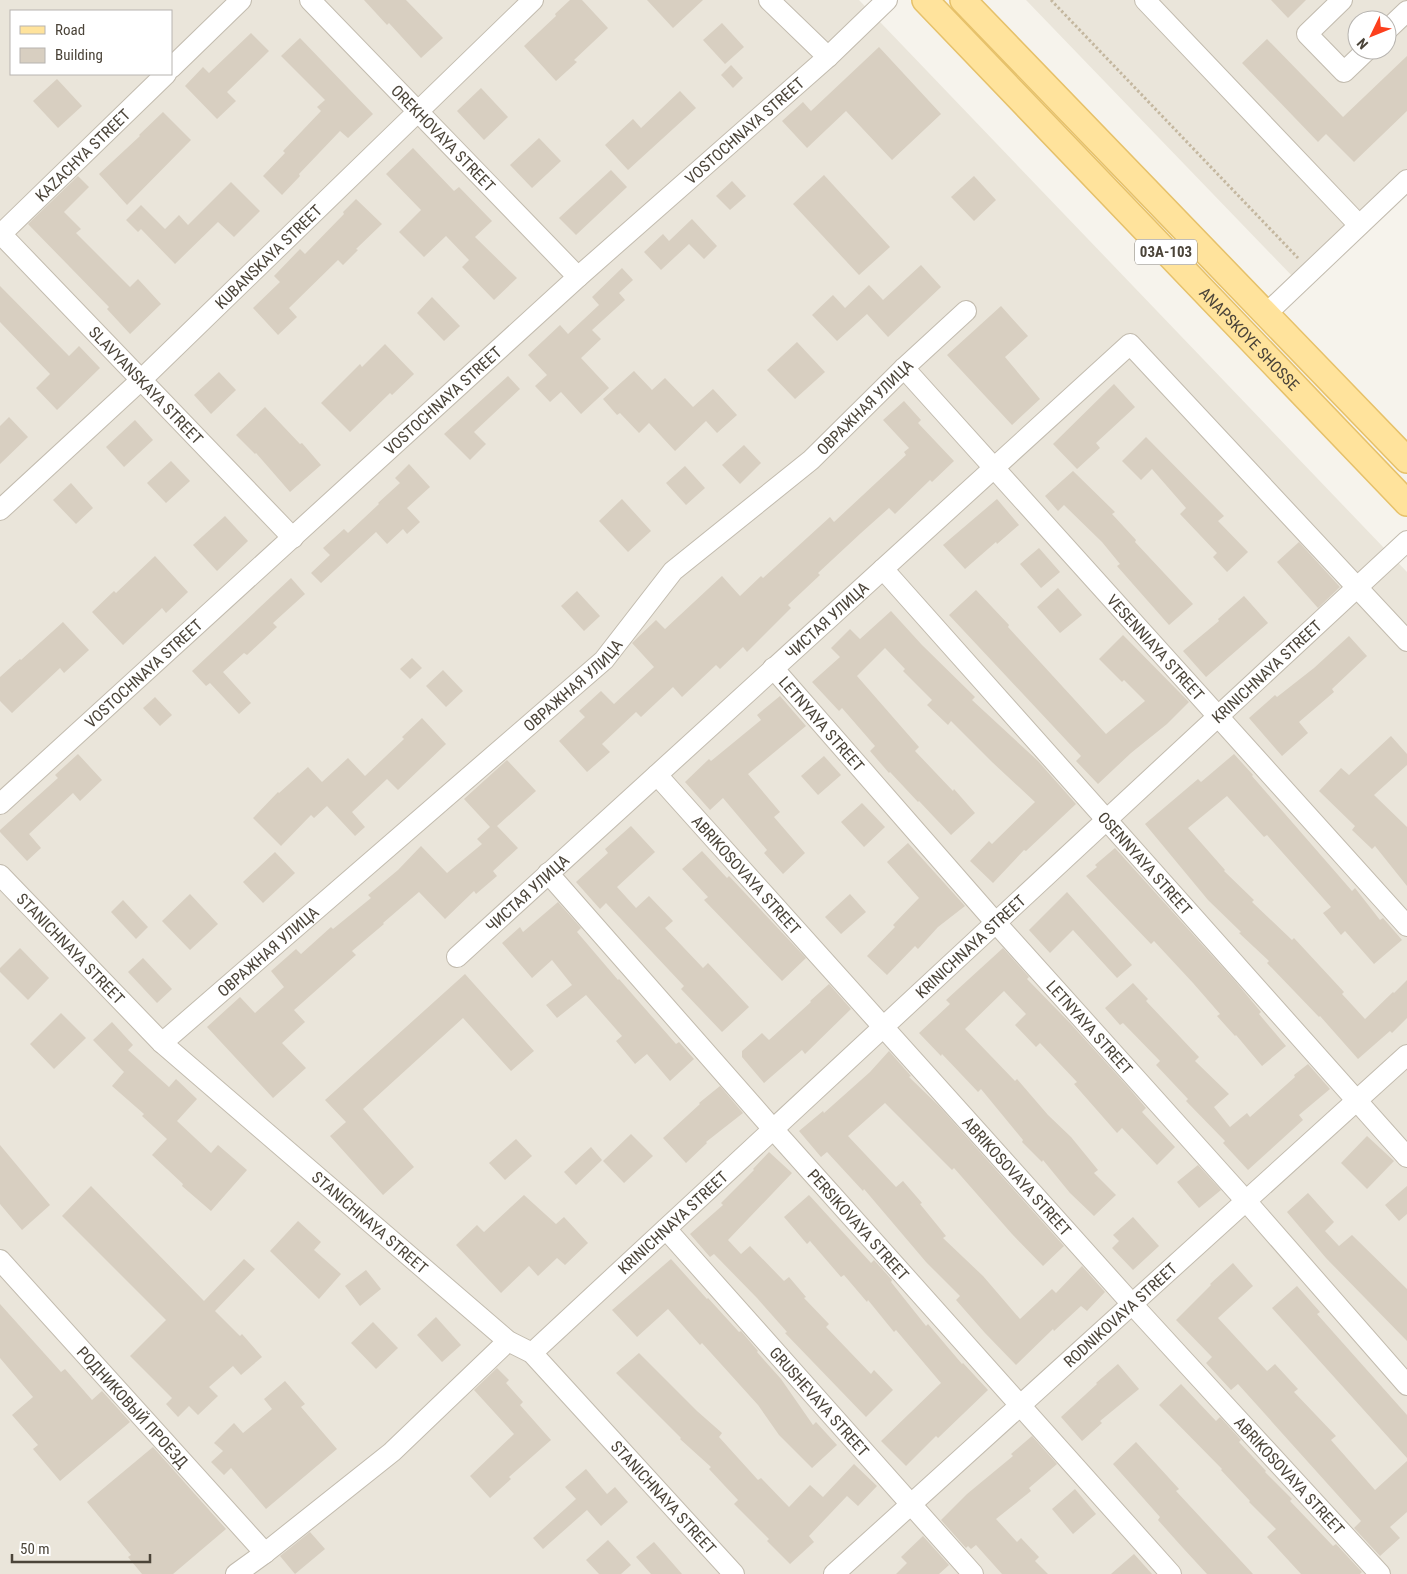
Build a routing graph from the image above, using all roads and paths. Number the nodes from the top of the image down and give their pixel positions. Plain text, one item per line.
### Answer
1 (241, 0) edge
2 (310, 0) edge
3 (533, 0) edge
4 (769, 0) edge
5 (887, 0) edge
6 (925, 0) edge
7 (963, 0) edge
8 (1051, 0) edge
9 (1145, 0) edge
10 (1342, 0) edge
11 (1407, 11) edge
12 (1397, 20) edge
13 (828, 57) junction
14 (1357, 60) edge
15 (172, 67) edge
16 (165, 75) edge
17 (419, 112) junction
18 (1407, 180) edge
19 (1359, 225) junction
20 (0, 234) edge
21 (1310, 271) junction
22 (578, 277) junction
23 (966, 311) dead end
24 (1266, 314) junction
25 (904, 368) junction
26 (141, 380) junction
27 (1407, 460) edge
28 (994, 468) junction
29 (1407, 503) edge
30 (0, 510) edge
31 (293, 538) junction
32 (1407, 541) edge
33 (883, 569) junction
34 (1358, 587) junction
35 (1407, 641) edge
36 (773, 668) junction
37 (1218, 717) junction
38 (656, 775) junction
39 (0, 804) edge
40 (1107, 820) junction
41 (548, 873) junction
42 (0, 874) edge
43 (996, 923) junction
44 (1407, 926) edge
45 (457, 957) dead end
46 (884, 1027) junction
47 (162, 1043) junction
48 (1407, 1056) edge
49 (1357, 1101) junction
50 (773, 1129) junction
51 (1407, 1157) edge
52 (1246, 1201) junction
53 (666, 1229) junction
54 (0, 1260) edge
55 (1132, 1304) junction
56 (508, 1341) junction
57 (532, 1353) junction
58 (1407, 1385) edge
59 (1020, 1405) junction
60 (910, 1504) junction
61 (265, 1553) junction
62 (236, 1574) edge
63 (734, 1574) edge
64 (834, 1574) edge
65 (973, 1574) edge
66 (1171, 1574) edge
67 (1380, 1574) edge

1 - 15 street
2 - 17 street, OREKHOVAYA STREET
3 - 17 street, KUBANSKAYA STREET
4 - 13 street
5 - 13 street, VOSTOCHNAYA STREET
6 - 29 main road, ANAPSKOYE SHOSSE / 03А-103
7 - 24 main road, ANAPSKOYE SHOSSE / 03А-103
8 - 21 path
9 - 19 street
10 - 14 street
11 - 12 street
13 - 22 street, VOSTOCHNAYA STREET
16 - 20 street, KAZACHYA STREET
17 - 22 street, OREKHOVAYA STREET
17 - 26 street, KUBANSKAYA STREET
18 - 19 street
19 - 21 street
20 - 26 street, SLAVYANSKAYA STREET
21 - 24 street
22 - 31 street, VOSTOCHNAYA STREET
23 - 25 street, ОВРАЖНАЯ УЛИЦА
24 - 27 main road, ANAPSKOYE SHOSSE / 03А-103
25 - 28 street, VESENNIAYA STREET
25 - 47 street, ОВРАЖНАЯ УЛИЦА
26 - 30 street, KUBANSKAYA STREET
26 - 31 street, SLAVYANSKAYA STREET
28 - 33 street, ЧИСТАЯ УЛИЦА
28 - 34 street, ЧИСТАЯ УЛИЦА
28 - 37 street, VESENNIAYA STREET
31 - 39 street, VOSTOCHNAYA STREET
32 - 34 street, KRINICHNAYA STREET
33 - 36 street, ЧИСТАЯ УЛИЦА
33 - 40 street, OSENNYAYA STREET
34 - 35 street
34 - 37 street, KRINICHNAYA STREET
36 - 38 street, ЧИСТАЯ УЛИЦА
36 - 43 street, LETNYAYA STREET
37 - 40 street, KRINICHNAYA STREET
37 - 44 street, VESENNIAYA STREET
38 - 41 street, ЧИСТАЯ УЛИЦА
38 - 46 street, ABRIKOSOVAYA STREET
40 - 43 street, KRINICHNAYA STREET
40 - 49 street, OSENNYAYA STREET
41 - 45 street, ЧИСТАЯ УЛИЦА
41 - 50 street, PERSIKOVAYA STREET
42 - 47 street, STANICHNAYA STREET
43 - 46 street, KRINICHNAYA STREET
43 - 52 street, LETNYAYA STREET
46 - 50 street, KRINICHNAYA STREET
46 - 55 street, ABRIKOSOVAYA STREET
47 - 56 street, STANICHNAYA STREET
48 - 49 street, RODNIKOVAYA STREET
49 - 51 street, OSENNYAYA STREET
49 - 52 street, RODNIKOVAYA STREET
50 - 53 street, KRINICHNAYA STREET
50 - 59 street, PERSIKOVAYA STREET
52 - 55 street, RODNIKOVAYA STREET
52 - 58 street, LETNYAYA STREET
53 - 57 street, KRINICHNAYA STREET
53 - 60 street, GRUSHEVAYA STREET
54 - 61 street, РОДНИКОВЫЙ ПРОЕЗД
55 - 59 street, RODNIKOVAYA STREET
55 - 67 street, ABRIKOSOVAYA STREET
56 - 57 street, STANICHNAYA STREET
56 - 61 street
57 - 63 street, STANICHNAYA STREET
59 - 60 street, RODNIKOVAYA STREET
59 - 66 street, PERSIKOVAYA STREET
60 - 64 street, RODNIKOVAYA STREET
60 - 65 street, GRUSHEVAYA STREET
61 - 62 street

